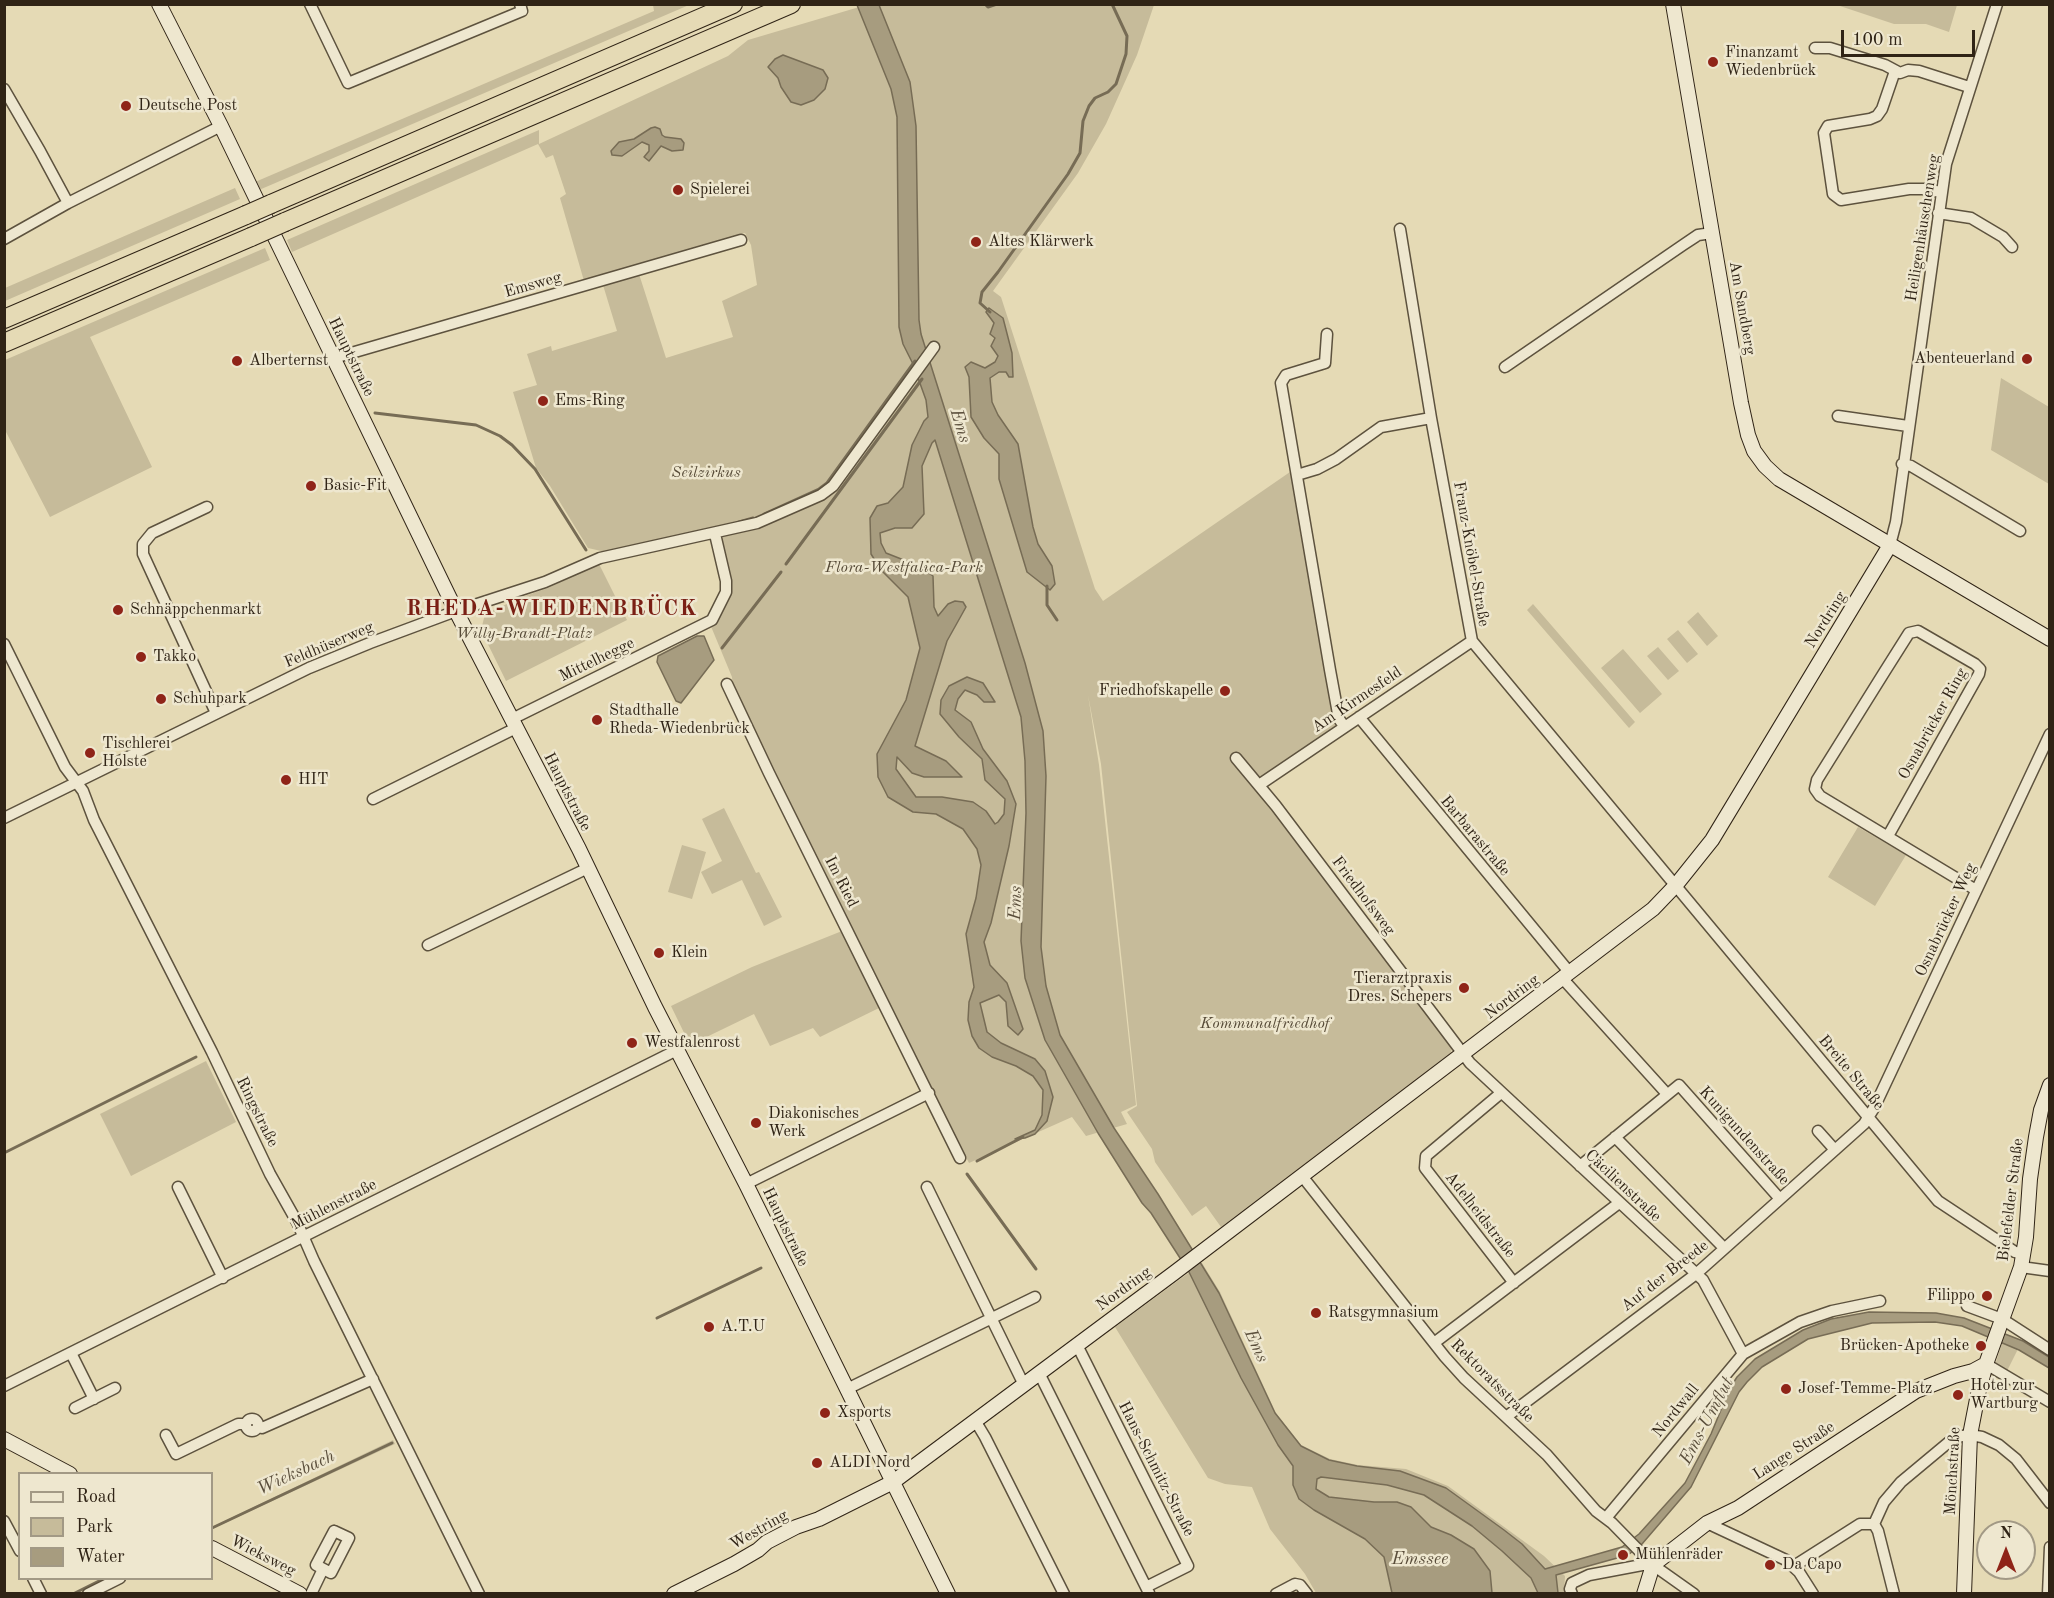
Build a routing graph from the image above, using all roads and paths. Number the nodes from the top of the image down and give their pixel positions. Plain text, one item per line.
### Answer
1 (159, 4) edge
2 (310, 4) edge
3 (733, 4) edge
4 (791, 4) edge
5 (1673, 4) edge
6 (1997, 4) edge
7 (521, 8) edge
8 (1815, 48) dead end
9 (1895, 71) junction
10 (1969, 87) junction
11 (6, 94) edge
12 (221, 126) junction
13 (1941, 192) junction
14 (68, 203) junction
15 (1938, 213) junction
16 (1400, 229) dead end
17 (1712, 233) junction
18 (4, 239) edge
19 (741, 240) dead end
20 (2012, 247) dead end
21 (4, 319) edge
22 (1327, 334) dead end
23 (4, 343) edge
24 (934, 347) dead end
25 (334, 358) junction
26 (1505, 367) dead end
27 (1838, 416) dead end
28 (1431, 418) junction
29 (1908, 426) junction
30 (1902, 464) junction
31 (1297, 475) junction
32 (207, 507) dead end
33 (2020, 531) dead end
34 (715, 534) junction
35 (1890, 545) junction
36 (456, 610) junction
37 (2049, 639) edge
38 (1472, 641) junction
39 (4, 644) edge
40 (727, 684) dead end
41 (216, 713) junction
42 (1359, 717) junction
43 (514, 724) junction
44 (1344, 726) junction
45 (2049, 734) edge
46 (1236, 758) dead end
47 (77, 783) junction
48 (1259, 785) junction
49 (373, 799) dead end
50 (4, 818) edge
51 (1888, 836) junction
52 (588, 868) junction
53 (1676, 885) junction
54 (1976, 890) junction
55 (428, 945) dead end
56 (1566, 976) junction
57 (676, 1050) junction
58 (1463, 1054) junction
59 (2049, 1085) edge
60 (1502, 1093) junction
61 (929, 1094) junction
62 (1667, 1094) junction
63 (1868, 1118) junction
64 (1818, 1131) dead end
65 (1615, 1137) junction
66 (1835, 1150) junction
67 (960, 1158) dead end
68 (1580, 1166) junction
69 (1302, 1176) junction
70 (746, 1184) junction
71 (178, 1187) dead end
72 (927, 1187) dead end
73 (1780, 1199) junction
74 (1619, 1203) junction
75 (304, 1237) junction
76 (1724, 1248) junction
77 (2022, 1261) junction
78 (2049, 1271) edge
79 (1696, 1274) junction
80 (223, 1278) junction
81 (1514, 1283) junction
82 (1035, 1297) dead end
83 (1880, 1301) dead end
84 (1967, 1306) dead end
85 (991, 1319) junction
86 (2001, 1322) junction
87 (1434, 1343) junction
88 (1077, 1345) junction
89 (2049, 1350) edge
90 (71, 1353) junction
91 (1743, 1354) junction
92 (1986, 1364) junction
93 (1039, 1373) junction
94 (373, 1379) junction
95 (1024, 1385) junction
96 (4, 1386) edge
97 (115, 1388) dead end
98 (848, 1389) junction
99 (94, 1399) junction
100 (2049, 1402) edge
101 (75, 1408) dead end
102 (1506, 1417) junction
103 (976, 1422) junction
104 (166, 1435) dead end
105 (1970, 1435) junction
106 (4, 1439) edge
107 (68, 1472) edge
108 (892, 1482) junction
109 (2049, 1503) edge
110 (1606, 1518) junction
111 (4, 1521) edge
112 (1707, 1523) junction
113 (1874, 1524) junction
114 (18, 1547) edge
115 (2049, 1547) edge
116 (213, 1549) edge
117 (1653, 1565) junction
118 (1794, 1566) junction
119 (323, 1569) dead end
120 (116, 1580) edge
121 (1577, 1581) junction
122 (1148, 1590) edge
123 (1689, 1592) edge
124 (88, 1593) edge
125 (300, 1593) edge
126 (311, 1593) edge
127 (479, 1593) edge
128 (674, 1593) edge
129 (948, 1593) edge
130 (1064, 1593) edge
131 (1276, 1593) edge
132 (1307, 1593) edge
133 (1572, 1593) edge
134 (1579, 1593) edge
135 (1644, 1593) edge
136 (1814, 1593) edge
137 (1894, 1593) edge
138 (1964, 1593) edge
139 (2048, 1593) edge

1 - 12 street, Hauptstraße
2 - 7 street
3 - 21 highway, bridge
4 - 23 highway, bridge
5 - 17 street, Am Sandberg
6 - 10 street, Heiligenhäuschenweg
8 - 9 street
9 - 10 street
9 - 13 street
10 - 13 street, Heiligenhäuschenweg
11 - 14 street
12 - 14 street
12 - 25 street, Hauptstraße
13 - 15 street, Heiligenhäuschenweg
14 - 18 street
15 - 20 street
15 - 29 street, Heiligenhäuschenweg
16 - 28 street, Franz-Knöbel-Straße
17 - 26 street
17 - 35 street, Am Sandberg
19 - 25 street, Emsweg
22 - 31 street
24 - 34 street
25 - 36 street, Hauptstraße
27 - 29 street
28 - 31 street
28 - 38 street, Franz-Knöbel-Straße
29 - 30 street, Heiligenhäuschenweg
30 - 33 street
30 - 35 street, Heiligenhäuschenweg
31 - 44 street
32 - 41 street
34 - 36 street
34 - 43 street, Mittelhegge
35 - 37 street
35 - 53 street, Nordring
36 - 41 street, Feldhüserweg
36 - 43 street, Hauptstraße
38 - 42 street, Am Kirmesfeld
38 - 53 street, Franz-Knöbel-Straße
39 - 47 street, Ringstraße
40 - 61 street, Im Ried
41 - 47 street, Feldhüserweg
42 - 44 street, Am Kirmesfeld
42 - 56 street, Barbarastraße
43 - 49 street, Mittelhegge
43 - 52 street, Hauptstraße
44 - 48 street, Am Kirmesfeld
45 - 54 street, Osnabrücker Weg
46 - 48 street, Friedhofsweg
47 - 50 street, Feldhüserweg
47 - 75 street, Ringstraße
48 - 58 street, Friedhofsweg
51 - 51 street, Osnabrücker Ring
51 - 54 street, Osnabrücker Ring
52 - 55 street
52 - 57 street, Hauptstraße
53 - 56 street, Nordring
53 - 63 street, Breite Straße
54 - 63 street, Osnabrücker Weg
56 - 58 street, Nordring
56 - 62 street
57 - 70 street, Hauptstraße
57 - 75 street, Mühlenstraße
58 - 60 street, Cäcilienstraße
58 - 69 street, Nordring
59 - 77 street, Bielefelder Straße
60 - 68 street, Cäcilienstraße
60 - 81 street, Adelheidstraße
61 - 67 street, Im Ried
61 - 70 street
62 - 65 street
62 - 73 street, Kunigundenstraße
63 - 66 street, Auf der Breede
63 - 77 street, Breite Straße
64 - 66 street
65 - 68 street
65 - 76 street
66 - 73 street, Auf der Breede
68 - 74 street, Cäcilienstraße
69 - 87 street, Rektoratsstraße
69 - 88 street, Nordring
70 - 98 street, Hauptstraße
71 - 80 street
72 - 85 street
73 - 76 street, Auf der Breede
74 - 79 street, Cäcilienstraße
74 - 81 street
75 - 80 street, Mühlenstraße
75 - 94 street, Ringstraße
76 - 79 street, Auf der Breede
77 - 78 street, Breite Straße
77 - 86 street, Bielefelder Straße
79 - 91 street, Cäcilienstraße
79 - 102 street, Auf der Breede
80 - 90 street, Mühlenstraße
81 - 87 street
82 - 85 street
83 - 91 street, Nordwall
84 - 86 street
85 - 95 street
85 - 98 street
86 - 89 street
86 - 92 street, Mönchstraße
87 - 102 street, Rektoratsstraße
88 - 93 street, Nordring
88 - 122 street, Hans-Schmitz-Straße
90 - 96 street, Mühlenstraße
90 - 99 street
91 - 110 street, Nordwall
92 - 100 street
92 - 105 street, Mönchstraße
92 - 112 street, Lange Straße
93 - 95 street, Nordring
93 - 122 street
94 - 104 street
94 - 127 street, Ringstraße
95 - 103 street, Nordring
97 - 99 street
98 - 108 street, Hauptstraße
99 - 101 street
102 - 110 street, Rektoratsstraße
103 - 108 street, Nordring
103 - 130 street
105 - 109 street
105 - 113 street
105 - 138 street, Mönchstraße
106 - 107 street
108 - 128 street, Westring
108 - 129 street, Hauptstraße
110 - 117 street, Rektoratsstraße
111 - 114 street
112 - 117 street, Lange Straße
112 - 118 street
113 - 118 street
113 - 137 street
115 - 139 street
116 - 125 street, Wieksweg
117 - 121 street
117 - 123 street, Rektoratsstraße
117 - 135 street
118 - 136 street
119 - 126 street
120 - 124 street
121 - 133 street
121 - 134 street
131 - 132 street

